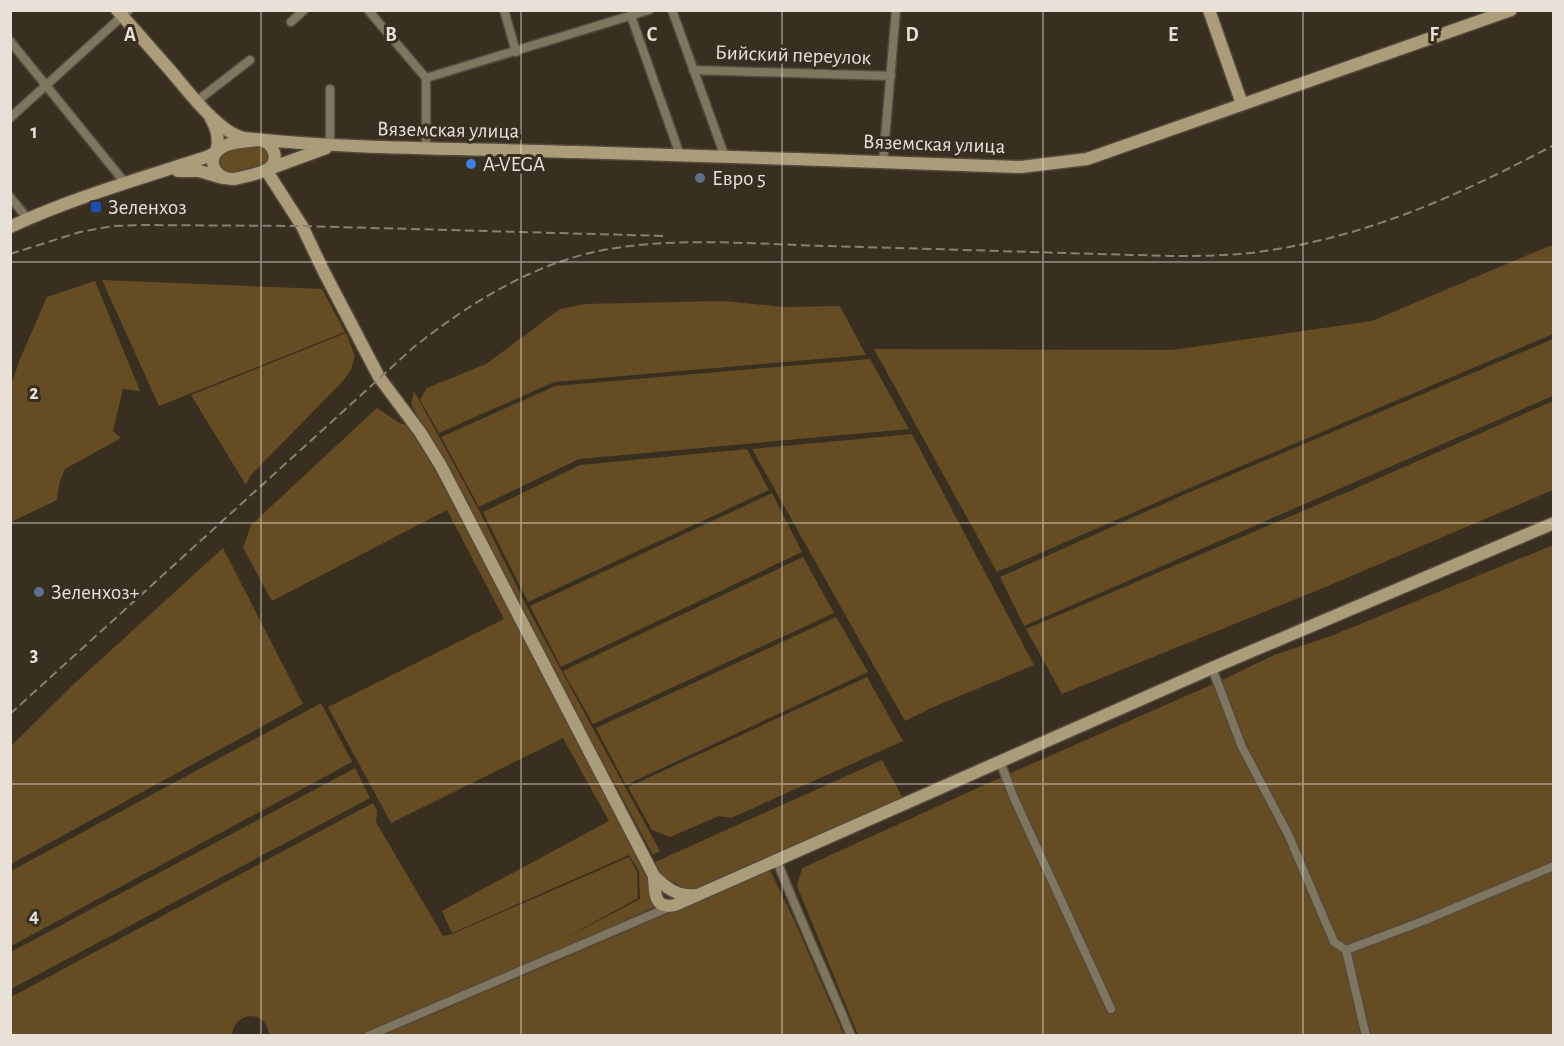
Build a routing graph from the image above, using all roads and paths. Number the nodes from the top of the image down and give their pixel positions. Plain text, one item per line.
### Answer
1 (304, 10) edge
2 (368, 10) edge
3 (504, 10) edge
4 (649, 10) edge
5 (672, 10) edge
6 (896, 10) edge
7 (1209, 10) edge
8 (1511, 10) edge
9 (123, 12) edge
10 (631, 16) junction
11 (291, 22) dead end
12 (10, 41) edge
13 (516, 52) junction
14 (250, 60) dead end
15 (693, 70) junction
16 (891, 76) junction
17 (426, 78) junction
18 (47, 85) junction
19 (330, 89) dead end
20 (197, 101) junction
21 (1242, 104) junction
22 (10, 118) edge
23 (260, 140) junction
24 (330, 146) junction
25 (426, 150) junction
26 (216, 152) junction
27 (680, 155) junction
28 (724, 157) junction
29 (883, 162) junction
30 (266, 170) junction
31 (159, 173) junction
32 (224, 178) junction
33 (126, 184) junction
34 (10, 197) edge
35 (28, 219) junction
36 (10, 227) edge
37 (1554, 523) edge
38 (1212, 668) junction
39 (1000, 761) junction
40 (777, 861) junction
41 (1554, 866) edge
42 (654, 876) junction
43 (700, 894) junction
44 (675, 905) junction
45 (1346, 950) junction
46 (1111, 1009) dead end
47 (368, 1035) edge
48 (851, 1035) edge
49 (1366, 1035) edge

1 - 11 street
2 - 17 street
3 - 13 street
4 - 10 street
5 - 15 street
6 - 16 street
7 - 21 main road
8 - 21 main road, Вяземская улица
9 - 18 street
9 - 20 main road
10 - 13 street
10 - 27 street
12 - 18 street
13 - 17 street
14 - 20 street
15 - 16 street, Бийский переулок
15 - 28 street
16 - 29 street
17 - 25 street
18 - 22 street
18 - 33 street
19 - 24 street
20 - 23 main road
20 - 26 main road
21 - 29 main road, Вяземская улица
23 - 24 main road, Вяземская улица
23 - 26 main road
23 - 30 main road
24 - 25 main road, Вяземская улица
24 - 30 main road
25 - 27 main road, Вяземская улица
26 - 31 main road
26 - 32 main road
27 - 28 main road, Вяземская улица
28 - 29 main road, Вяземская улица
30 - 32 main road
30 - 42 main road
31 - 32 main road
31 - 33 main road
33 - 35 main road
34 - 35 street
35 - 36 main road
37 - 38 main road
38 - 39 main road
38 - 45 street
39 - 40 main road
39 - 46 street
40 - 43 main road
40 - 48 street
41 - 45 street
42 - 43 main road
42 - 44 main road
43 - 44 main road
44 - 47 street
45 - 49 street

